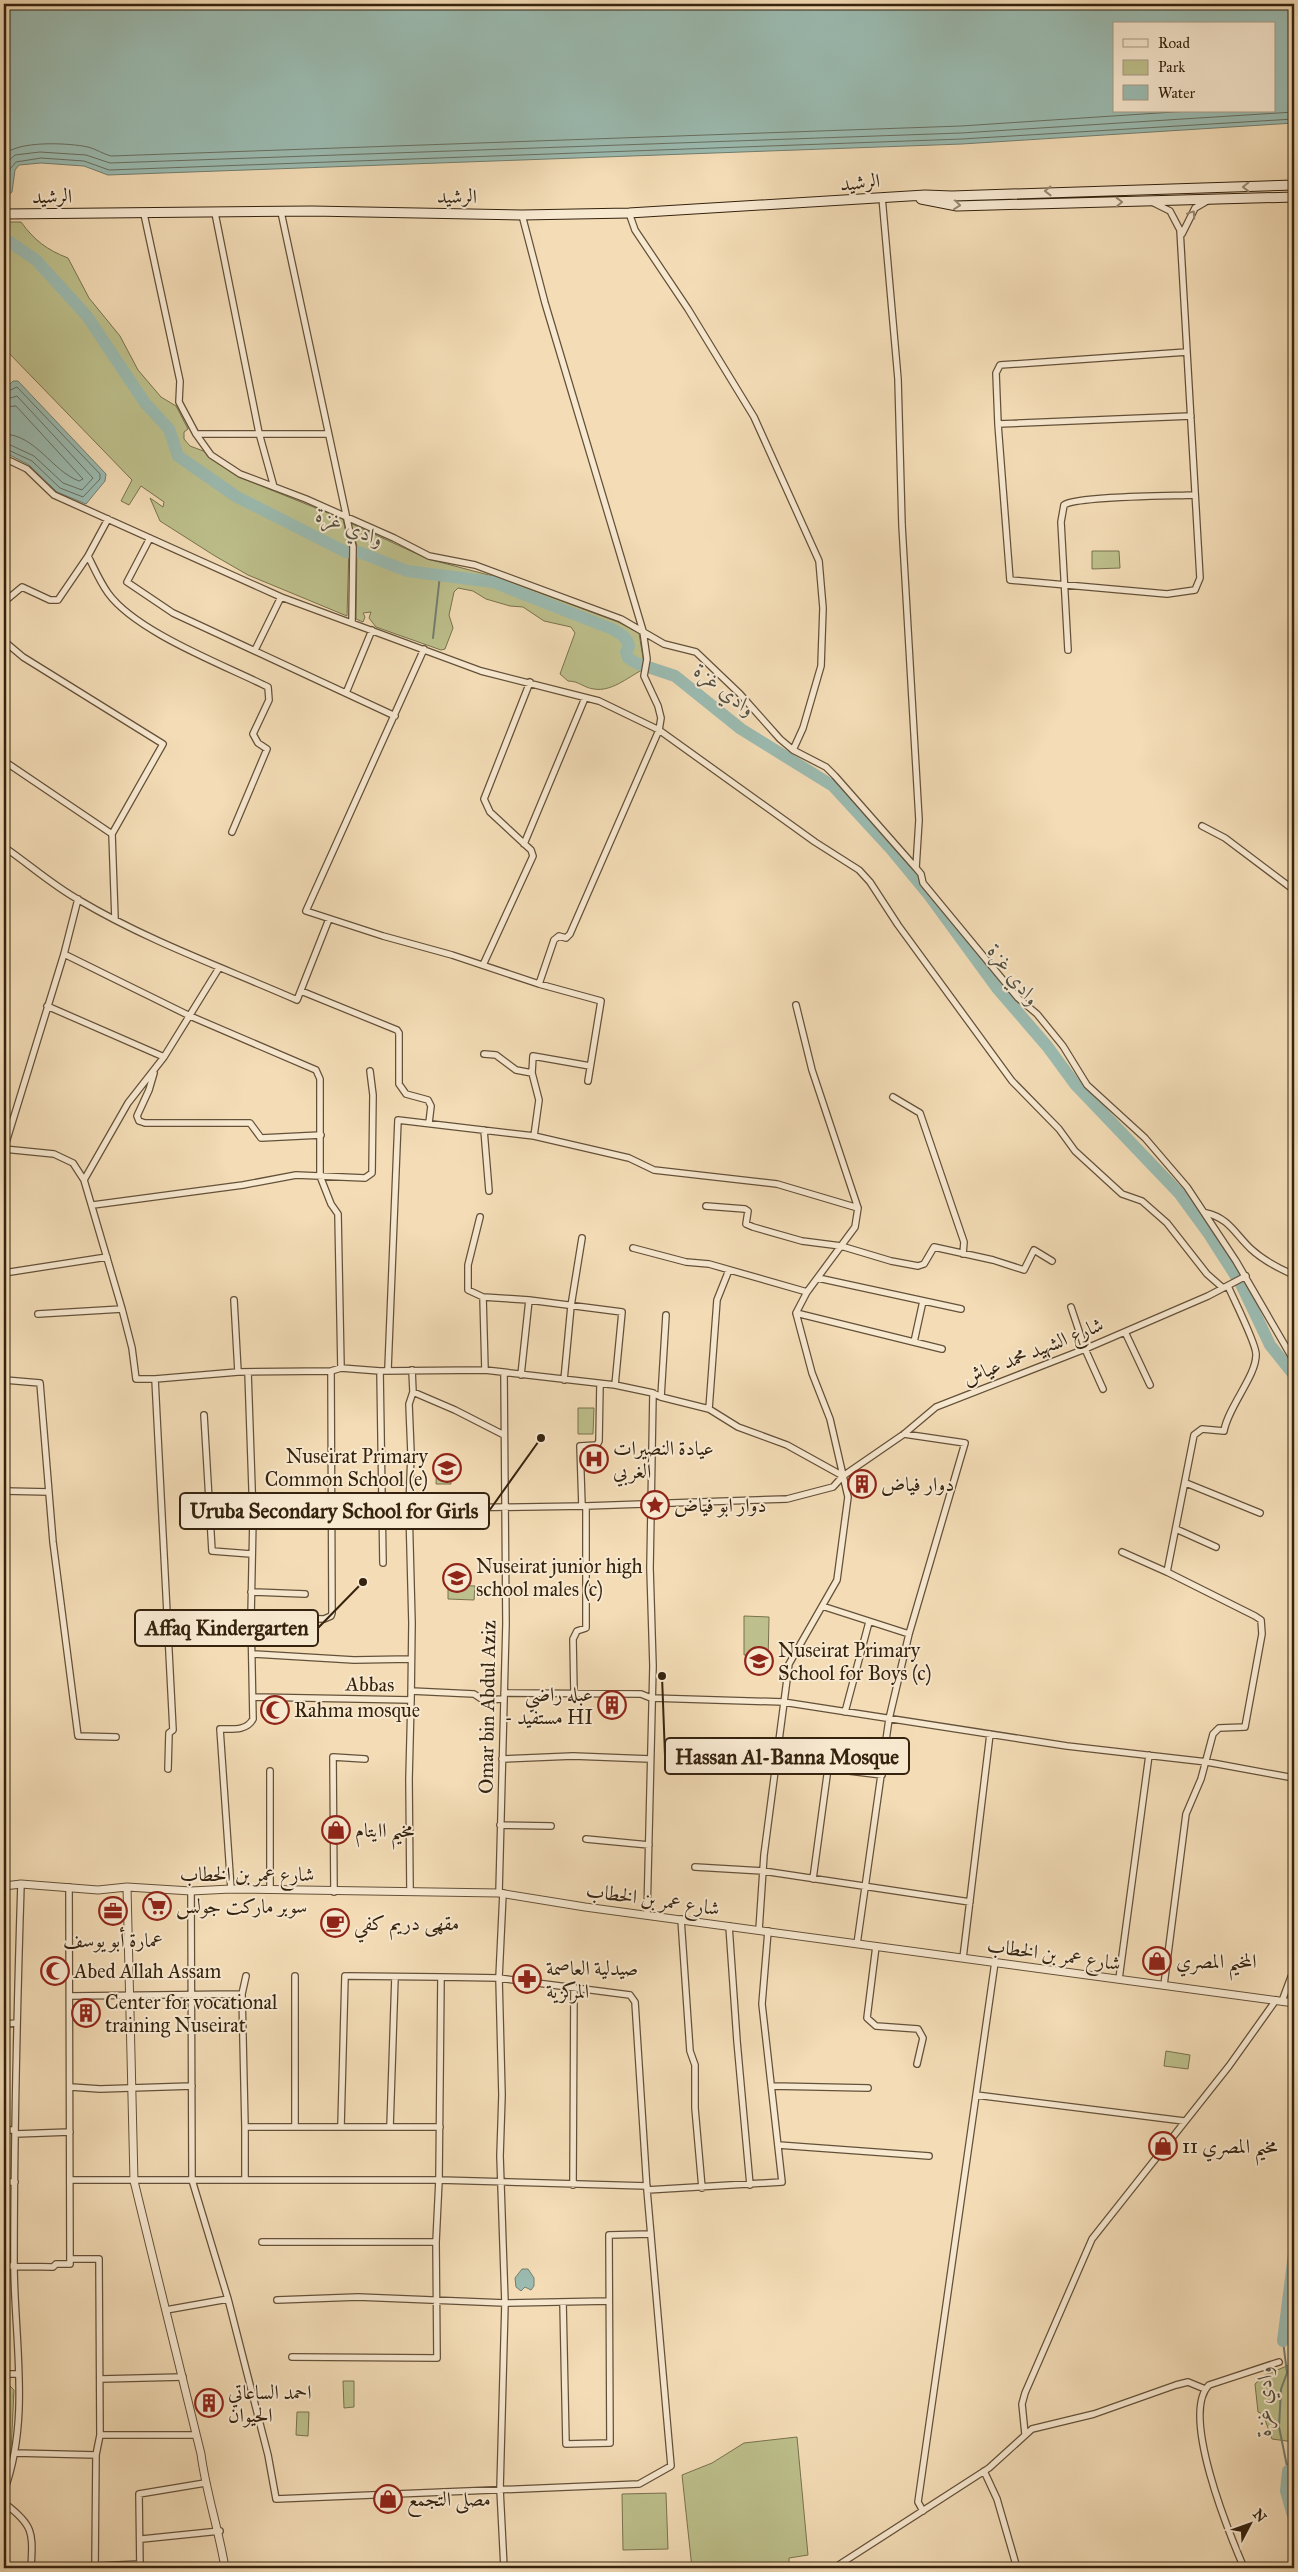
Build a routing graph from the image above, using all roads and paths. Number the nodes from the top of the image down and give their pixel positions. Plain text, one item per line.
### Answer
1 (1294, 185) edge
2 (909, 196) junction
3 (882, 197) junction
4 (1294, 197) edge
5 (1211, 198) junction
6 (1152, 202) junction
7 (281, 212) junction
8 (214, 213) junction
9 (629, 213) junction
10 (4, 214) edge
11 (144, 214) junction
12 (522, 215) junction
13 (1181, 236) junction
14 (1188, 352) junction
15 (1191, 416) junction
16 (998, 424) junction
17 (258, 433) junction
18 (196, 434) junction
19 (328, 434) junction
20 (4, 458) edge
21 (274, 486) junction
22 (1194, 495) junction
23 (345, 517) junction
24 (108, 520) junction
25 (150, 538) junction
26 (88, 556) junction
27 (1066, 585) junction
28 (281, 597) junction
29 (4, 602) edge
30 (352, 622) junction
31 (372, 630) junction
32 (643, 631) junction
33 (4, 641) edge
34 (424, 649) junction
35 (256, 650) junction
36 (1068, 650) dead end
37 (530, 682) junction
38 (346, 693) junction
39 (585, 698) junction
40 (395, 716) junction
41 (658, 730) junction
42 (793, 750) junction
43 (4, 761) edge
44 (1202, 826) dead end
45 (232, 832) dead end
46 (112, 834) junction
47 (524, 844) junction
48 (4, 847) edge
49 (916, 868) junction
50 (1294, 890) edge
51 (78, 899) junction
52 (115, 919) junction
53 (329, 919) junction
54 (64, 954) junction
55 (484, 965) junction
56 (219, 968) junction
57 (539, 984) junction
58 (301, 991) junction
59 (796, 1005) dead end
60 (47, 1006) junction
61 (190, 1016) junction
62 (484, 1054) dead end
63 (164, 1057) junction
64 (590, 1066) junction
65 (154, 1071) junction
66 (370, 1071) dead end
67 (532, 1073) junction
68 (588, 1081) dead end
69 (893, 1098) dead end
70 (429, 1123) junction
71 (484, 1130) junction
72 (321, 1135) junction
73 (534, 1136) junction
74 (4, 1149) edge
75 (320, 1176) junction
76 (84, 1180) junction
77 (489, 1191) dead end
78 (93, 1205) junction
79 (706, 1206) dead end
80 (858, 1208) junction
81 (1206, 1213) junction
82 (480, 1217) dead end
83 (582, 1238) dead end
84 (841, 1246) junction
85 (633, 1248) dead end
86 (963, 1254) junction
87 (107, 1257) junction
88 (1052, 1261) dead end
89 (729, 1270) junction
90 (4, 1273) edge
91 (1294, 1276) edge
92 (1244, 1277) junction
93 (818, 1278) junction
94 (1225, 1287) junction
95 (807, 1292) junction
96 (483, 1297) junction
97 (234, 1300) dead end
98 (529, 1300) junction
99 (924, 1301) junction
100 (571, 1306) junction
101 (1071, 1307) dead end
102 (122, 1309) junction
103 (961, 1309) dead end
104 (796, 1313) junction
105 (38, 1314) dead end
106 (666, 1315) dead end
107 (1125, 1332) junction
108 (914, 1342) junction
109 (1085, 1348) junction
110 (942, 1349) dead end
111 (1294, 1361) edge
112 (341, 1368) junction
113 (388, 1369) junction
114 (4, 1370) edge
115 (412, 1370) junction
116 (484, 1370) junction
117 (331, 1371) junction
118 (380, 1371) junction
119 (238, 1372) junction
120 (248, 1372) junction
121 (504, 1372) junction
122 (521, 1375) junction
123 (155, 1378) junction
124 (564, 1380) junction
125 (600, 1384) junction
126 (1150, 1385) dead end
127 (615, 1386) junction
128 (1103, 1389) dead end
129 (413, 1392) junction
130 (653, 1393) junction
131 (660, 1397) junction
132 (709, 1410) junction
133 (204, 1415) dead end
134 (904, 1434) junction
135 (504, 1435) junction
136 (843, 1476) junction
137 (1186, 1483) junction
138 (4, 1490) edge
139 (48, 1492) junction
140 (331, 1504) junction
141 (651, 1505) junction
142 (382, 1506) junction
143 (584, 1506) junction
144 (505, 1507) junction
145 (408, 1508) junction
146 (1260, 1513) dead end
147 (306, 1516) dead end
148 (253, 1517) junction
149 (1176, 1529) junction
150 (1216, 1547) dead end
151 (1122, 1552) dead end
152 (251, 1554) junction
153 (383, 1564) dead end
154 (1167, 1572) junction
155 (251, 1592) junction
156 (305, 1594) dead end
157 (822, 1606) junction
158 (251, 1617) junction
159 (869, 1622) junction
160 (909, 1634) junction
161 (252, 1654) junction
162 (411, 1660) junction
163 (411, 1691) junction
164 (574, 1693) junction
165 (504, 1696) junction
166 (254, 1697) junction
167 (651, 1698) junction
168 (411, 1700) junction
169 (783, 1702) junction
170 (845, 1712) junction
171 (889, 1718) junction
172 (990, 1734) junction
173 (116, 1737) dead end
174 (1148, 1755) junction
175 (502, 1759) junction
176 (650, 1759) junction
177 (365, 1760) dead end
178 (775, 1762) junction
179 (1207, 1762) junction
180 (828, 1768) junction
181 (168, 1769) dead end
182 (270, 1771) dead end
183 (882, 1774) junction
184 (1294, 1778) edge
185 (500, 1825) junction
186 (551, 1826) dead end
187 (586, 1839) dead end
188 (649, 1845) junction
189 (695, 1867) dead end
190 (763, 1871) junction
191 (813, 1879) junction
192 (21, 1884) junction
193 (4, 1886) edge
194 (864, 1886) junction
195 (69, 1887) junction
196 (127, 1887) junction
197 (231, 1889) junction
198 (270, 1890) junction
199 (410, 1890) junction
200 (191, 1891) junction
201 (334, 1892) junction
202 (501, 1893) junction
203 (970, 1902) junction
204 (647, 1915) junction
205 (681, 1920) junction
206 (730, 1926) junction
207 (759, 1930) junction
208 (768, 1932) junction
209 (857, 1944) junction
210 (876, 1946) junction
211 (963, 1958) junction
212 (995, 1962) junction
213 (1294, 1969) edge
214 (246, 1976) dead end
215 (295, 1976) dead end
216 (394, 1977) junction
217 (441, 1977) junction
218 (499, 1978) junction
219 (1120, 1979) junction
220 (1164, 1985) junction
221 (574, 1987) junction
222 (191, 1994) junction
223 (242, 1994) junction
224 (70, 1996) junction
225 (130, 1996) junction
226 (1279, 2001) junction
227 (1294, 2003) edge
228 (17, 2023) junction
229 (4, 2024) edge
230 (917, 2064) dead end
231 (192, 2086) junction
232 (772, 2086) junction
233 (70, 2087) junction
234 (132, 2087) junction
235 (868, 2088) dead end
236 (976, 2095) junction
237 (1184, 2121) junction
238 (342, 2126) junction
239 (245, 2127) junction
240 (295, 2127) junction
241 (390, 2127) junction
242 (440, 2128) junction
243 (4, 2130) edge
244 (15, 2132) junction
245 (70, 2132) junction
246 (778, 2145) junction
247 (930, 2156) dead end
248 (245, 2179) junction
249 (70, 2180) junction
250 (192, 2180) junction
251 (439, 2180) junction
252 (134, 2181) junction
253 (4, 2182) edge
254 (15, 2182) junction
255 (500, 2182) junction
256 (750, 2184) junction
257 (573, 2185) junction
258 (647, 2188) junction
259 (702, 2188) junction
260 (651, 2234) junction
261 (262, 2242) dead end
262 (436, 2242) junction
263 (70, 2258) junction
264 (4, 2266) edge
265 (14, 2266) junction
266 (228, 2299) junction
267 (436, 2299) junction
268 (277, 2300) dead end
269 (609, 2301) junction
270 (563, 2302) junction
271 (505, 2303) junction
272 (166, 2310) junction
273 (292, 2357) dead end
274 (1279, 2362) dead end
275 (4, 2374) edge
276 (18, 2374) junction
277 (183, 2377) junction
278 (101, 2379) junction
279 (1205, 2389) junction
280 (1025, 2434) junction
281 (100, 2435) junction
282 (196, 2435) junction
283 (15, 2453) junction
284 (96, 2455) junction
285 (984, 2471) junction
286 (205, 2483) junction
287 (500, 2489) junction
288 (4, 2491) edge
289 (4, 2503) edge
290 (923, 2511) junction
291 (220, 2531) junction
292 (142, 2539) junction
293 (140, 2566) edge
294 (95, 2567) edge
295 (32, 2568) edge
296 (225, 2568) edge
297 (504, 2568) edge
298 (834, 2568) edge
299 (1017, 2568) edge
300 (1244, 2568) edge

1 -> 2 main road, الرشيد
2 - 3 main road, الرشيد
2 -> 6 main road, الرشيد
3 - 9 main road, الرشيد
3 - 49 street
4 - 5 main road, الرشيد
5 - 6 main road, الرشيد
13 -> 5 street
6 - 13 street
7 - 8 main road, الرشيد
7 - 12 main road, الرشيد
7 - 19 street
8 - 11 main road, الرشيد
8 - 17 street
9 - 12 main road, الرشيد
9 - 42 street
10 - 11 main road, الرشيد
11 - 18 street
12 - 32 street
13 - 14 street
14 - 15 street
14 - 16 street
15 - 16 street
15 - 22 street
16 - 27 street
17 - 18 street
17 - 19 street
17 - 21 street
18 - 21 street
19 - 23 street
20 - 24 street
21 - 23 street
22 - 27 street
22 - 27 street
23 - 30 street
23 - 32 street
24 - 25 street
24 - 26 street
25 - 28 street
25 - 35 street
26 - 29 street
26 - 45 street
27 - 36 street
28 - 30 street
28 - 35 street
30 - 31 street
31 - 34 street
31 - 38 street
32 - 41 street
32 - 42 street
33 - 46 street
34 - 37 street
34 - 40 street
35 - 38 street
37 - 39 street
37 - 47 street
38 - 40 street
39 - 41 street
39 - 47 street
40 - 53 street
41 - 57 street
41 - 94 street
42 - 49 street
43 - 46 street
44 - 50 street
46 - 52 street
47 - 55 street
48 - 51 street
49 - 81 street
51 - 52 street
51 - 54 street
52 - 56 street
53 - 55 street
53 - 58 street
54 - 60 street
54 - 61 street
55 - 57 street
56 - 58 street
56 - 61 street
57 - 64 street
58 - 70 street
59 - 80 street
60 - 63 street
60 - 74 street
61 - 63 street
61 - 72 street
62 - 67 street
63 - 65 street
64 - 67 street
64 - 68 street
65 - 72 street
65 - 76 street
66 - 75 street
67 - 73 street
69 - 86 street
70 - 71 street
70 - 113 street
71 - 73 street
71 - 77 street
72 - 75 street
73 - 80 street
74 - 76 street
75 - 78 street
75 - 112 street
76 - 78 street
78 - 87 street
79 - 84 street
80 - 84 street
81 - 91 street
81 - 92 street
82 - 96 street
83 - 100 street
84 - 86 street
84 - 93 street
85 - 89 street
86 - 88 street
87 - 90 street
87 - 102 street
89 - 95 street
89 - 132 street
92 - 94 street, شارع الشهيد محمد عياش
92 - 111 street
93 - 95 street
93 - 99 street
94 - 107 street, شارع الشهيد محمد عياش
94 - 137 street
95 - 104 street
96 - 98 street
96 - 116 street
97 - 119 street
98 - 100 street
98 - 122 street
99 - 103 street
99 - 108 street
100 - 124 street
100 - 127 street
101 - 109 street
102 - 105 street
102 - 123 street
104 - 108 street
104 - 136 street
106 - 131 street
107 - 109 street, شارع الشهيد محمد عياش
107 - 126 street
108 - 110 street
109 - 128 street
109 - 134 street, شارع الشهيد محمد عياش
112 - 117 street
112 - 118 street
113 - 115 street
113 - 118 street
114 - 139 street
115 - 116 street
115 - 129 street
116 - 121 street
117 - 120 street
117 - 140 street
118 - 142 street
119 - 120 street
119 - 123 street
120 - 148 street
121 - 122 street
121 - 135 street, Omar bin Abdul Aziz
122 - 124 street
123 - 181 street
124 - 125 street
125 - 127 street
125 - 143 street
127 - 130 street
129 - 135 street
129 - 145 street
130 - 131 street
130 - 141 street
131 - 132 street
132 - 136 street
133 - 152 street
134 - 136 street, شارع الشهيد محمد عياش
134 - 160 street
135 - 144 street, Omar bin Abdul Aziz
136 - 141 street, شارع الشهيد محمد عياش
136 - 157 street
137 - 146 street
137 - 149 street
138 - 139 street
139 - 173 street
140 - 142 street, شارع الشهيد محمد عياش
140 - 158 street
141 - 143 street, شارع الشهيد محمد عياش
141 - 167 street
142 - 145 street, شارع الشهيد محمد عياش
142 - 153 street
143 - 144 street, شارع الشهيد محمد عياش
143 - 164 street
144 - 145 street, شارع الشهيد محمد عياش
144 - 165 street, Omar bin Abdul Aziz
145 - 162 street
147 - 148 street
148 - 152 street
149 - 150 street
149 - 154 street
151 - 154 street
152 - 155 street
154 - 179 street
155 - 156 street
155 - 158 street
157 - 159 street
157 - 169 street
158 - 161 street
159 - 160 street
159 - 170 street
160 - 171 street
161 - 162 street
161 - 166 street
162 - 163 street
163 - 165 street, Abbas
163 - 168 street, Abbas
164 - 165 street, Abbas
164 - 167 street, Abbas
165 - 175 street, Omar bin Abdul Aziz
166 - 168 street, Abbas
166 - 197 street
167 - 169 street, Abbas
167 - 176 street
168 - 199 street
169 - 170 street, Abbas
169 - 178 street
170 - 171 street, Abbas
171 - 172 street, Abbas
171 - 183 street
172 - 174 street, Abbas
172 - 203 street
174 - 179 street, Abbas
174 - 219 street
175 - 176 street
175 - 185 street, Omar bin Abdul Aziz
176 - 188 street
177 - 201 street
178 - 180 street
178 - 190 street
179 - 184 street, Abbas
179 - 220 street
180 - 183 street
180 - 191 street
182 - 198 street
183 - 194 street
185 - 186 street
185 - 202 street, Omar bin Abdul Aziz
187 - 188 street
188 - 204 street
189 - 190 street
190 - 191 street
190 - 207 street
191 - 194 street
192 - 193 street, شارع عمر بن الخطاب
192 - 195 street, شارع عمر بن الخطاب
192 - 228 street
194 - 203 street
194 - 209 street
195 - 196 street, شارع عمر بن الخطاب
195 - 224 street
196 - 200 street, شارع عمر بن الخطاب
196 - 225 street
197 - 198 street, شارع عمر بن الخطاب
197 - 200 street, شارع عمر بن الخطاب
198 - 201 street, شارع عمر بن الخطاب
199 - 201 street, شارع عمر بن الخطاب
199 - 202 street, شارع عمر بن الخطاب
200 - 222 street
202 - 204 street, شارع عمر بن الخطاب
202 - 218 street, Omar bin Abdul Aziz
203 - 211 street
204 - 205 street, شارع عمر بن الخطاب
205 - 206 street, شارع عمر بن الخطاب
205 - 259 street
206 - 207 street, شارع عمر بن الخطاب
206 - 256 street
207 - 208 street, شارع عمر بن الخطاب
208 - 209 street, شارع عمر بن الخطاب
208 - 232 street
209 - 210 street, شارع عمر بن الخطاب
210 - 211 street, شارع عمر بن الخطاب
210 - 230 street
211 - 212 street, شارع عمر بن الخطاب
212 - 219 street, شارع عمر بن الخطاب
212 - 236 street
213 - 226 street
214 - 223 street
215 - 240 street
216 - 217 street
216 - 238 street
216 - 241 street
217 - 218 street
217 - 242 street
218 - 221 street
218 - 255 street, Omar bin Abdul Aziz
219 - 220 street, شارع عمر بن الخطاب
220 - 226 street, شارع عمر بن الخطاب
221 - 257 street
221 - 258 street
222 - 223 street
222 - 225 street
222 - 231 street
223 - 239 street
224 - 225 street
224 - 233 street
225 - 234 street
226 - 227 street, شارع عمر بن الخطاب
226 - 237 street
228 - 229 street
228 - 244 street
231 - 234 street
231 - 250 street
232 - 235 street
232 - 246 street
233 - 234 street
233 - 245 street
234 - 252 street
236 - 237 street
236 - 290 street
237 - 280 street
238 - 240 street
238 - 241 street
239 - 240 street
239 - 248 street
241 - 242 street
242 - 251 street
243 - 244 street
244 - 245 street
244 - 254 street
245 - 249 street
246 - 247 street
246 - 256 street
248 - 250 street
248 - 251 street
249 - 252 street
249 - 263 street
250 - 252 street
250 - 266 street
251 - 255 street
251 - 262 street
252 - 272 street
253 - 254 street
254 - 265 street
255 - 257 street
255 - 271 street, Omar bin Abdul Aziz
256 - 259 street
257 - 258 street
258 - 259 street
258 - 260 street
260 - 269 street
260 - 287 street
261 - 262 street
262 - 267 street
263 - 265 street
263 - 278 street
264 - 265 street
265 - 276 street
266 - 272 street
266 - 287 street
267 - 268 street
267 - 271 street
267 - 273 street
269 - 270 street
269 - 270 street
270 - 271 street
271 - 287 street, Omar bin Abdul Aziz
272 - 277 street
274 - 279 street
275 - 276 street
276 - 283 street
277 - 278 street
277 - 282 street
278 - 281 street
279 - 280 street
279 - 300 street
280 - 285 street
281 - 282 street
281 - 284 street
282 - 286 street
283 - 284 street
283 - 288 street
284 - 294 street
285 - 290 street
285 - 299 street
286 - 291 street
286 - 292 street
287 - 297 street, Omar bin Abdul Aziz
289 - 295 street
290 - 298 street
291 - 292 street
291 - 296 street
292 - 293 street
293 - 294 street

